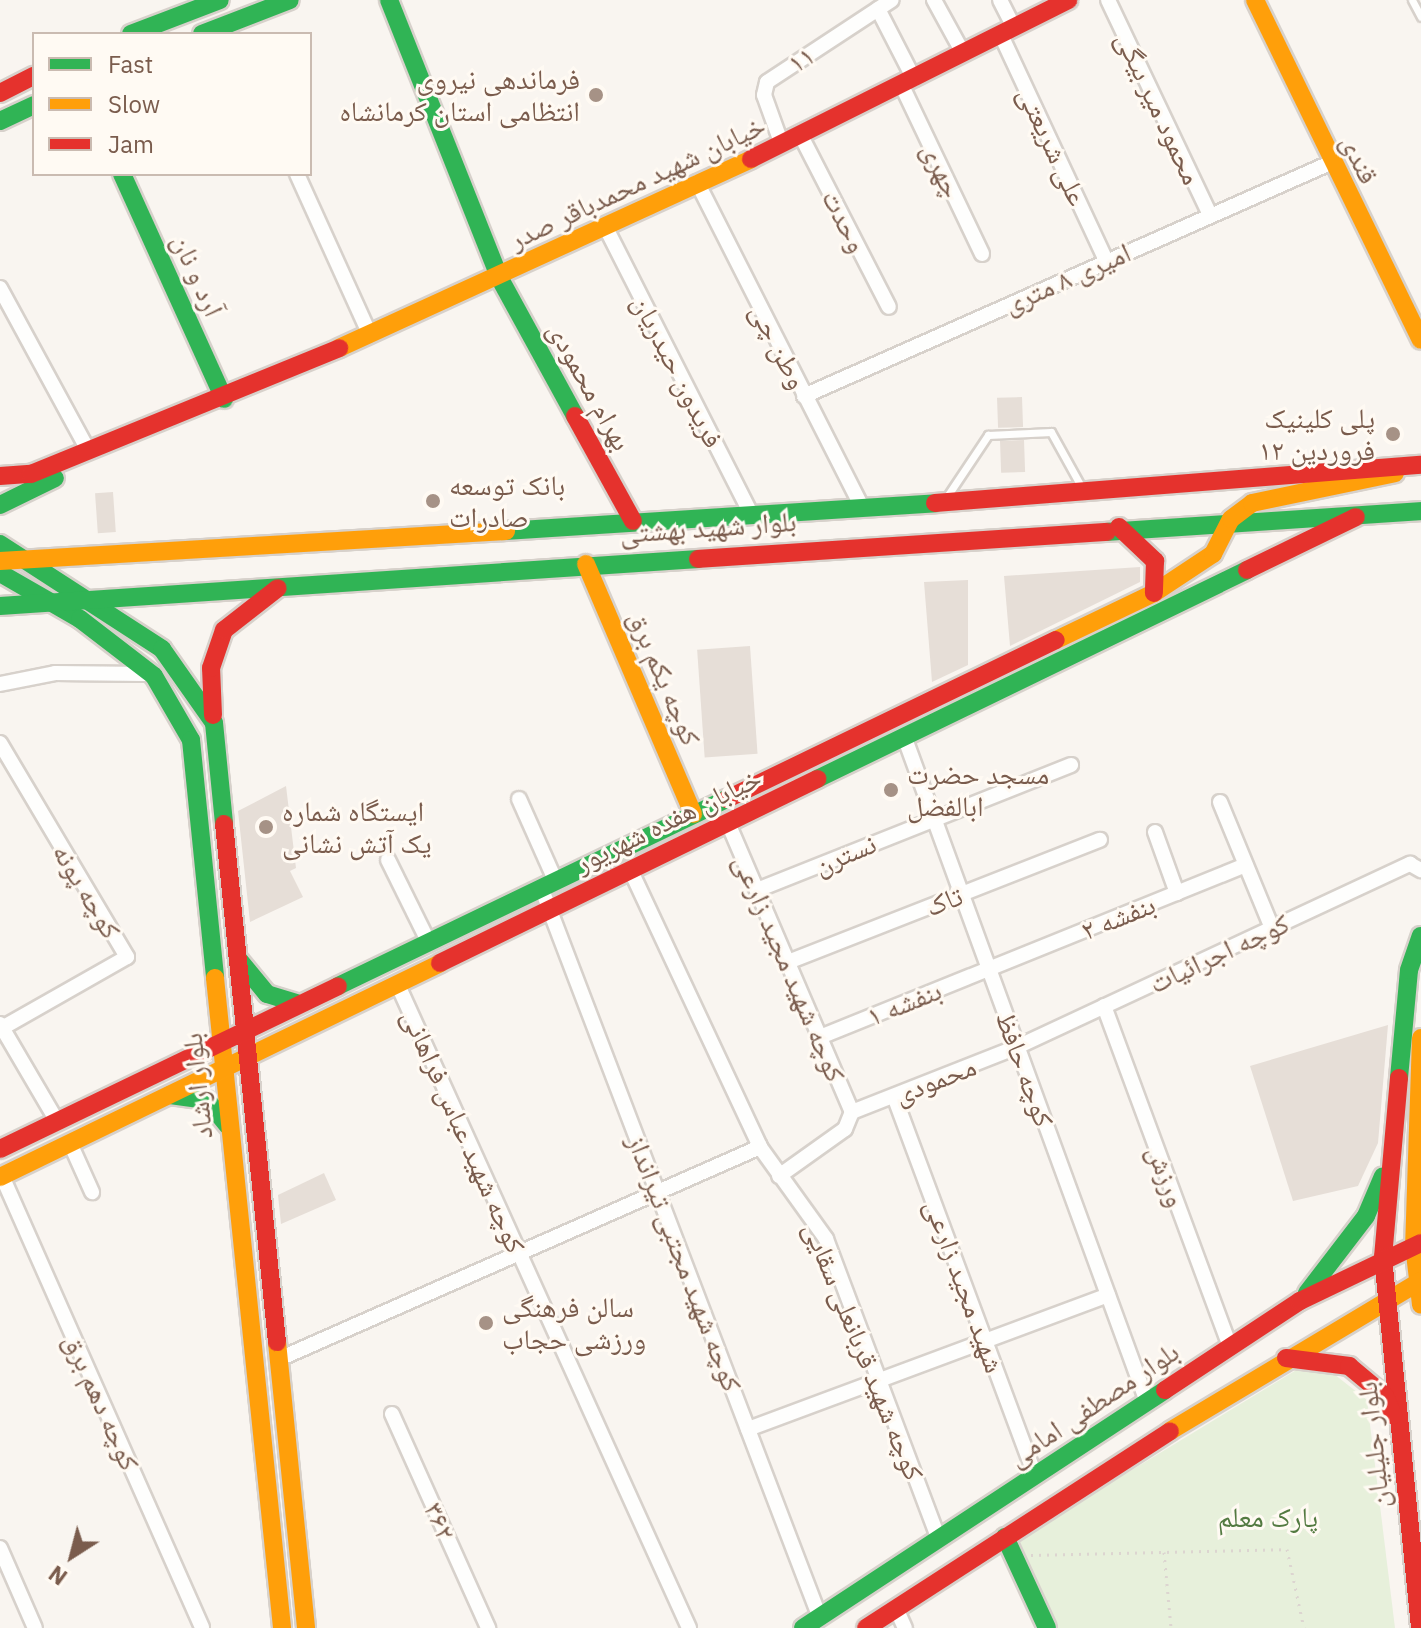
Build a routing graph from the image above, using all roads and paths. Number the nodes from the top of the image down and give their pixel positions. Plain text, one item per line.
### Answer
1 (220, 0) edge
2 (290, 0) edge
3 (389, 0) edge
4 (892, 0) edge
5 (934, 0) edge
6 (1000, 0) edge
7 (1068, 0) edge
8 (1108, 0) edge
9 (1255, 0) edge
10 (1412, 0) edge
11 (185, 6) edge
12 (878, 9) junction
13 (1421, 17) edge
14 (231, 29) edge
15 (1007, 30) junction
16 (135, 32) edge
17 (963, 53) junction
18 (32, 77) edge
19 (908, 83) junction
20 (0, 93) edge
21 (32, 106) edge
22 (0, 121) edge
23 (801, 136) junction
24 (782, 145) junction
25 (1330, 163) junction
26 (123, 176) edge
27 (298, 176) edge
28 (697, 182) junction
29 (1210, 215) junction
30 (606, 228) junction
31 (982, 254) dead end
32 (1106, 260) junction
33 (499, 277) junction
34 (0, 288) edge
35 (889, 307) dead end
36 (369, 333) junction
37 (1421, 340) edge
38 (804, 396) junction
39 (224, 399) junction
40 (88, 450) junction
41 (1421, 466) edge
42 (0, 476) edge
43 (1083, 490) junction
44 (945, 500) junction
45 (0, 505) edge
46 (863, 509) junction
47 (1421, 511) edge
48 (751, 514) junction
49 (1362, 514) junction
50 (1231, 519) junction
51 (633, 521) junction
52 (1119, 527) junction
53 (0, 544) edge
54 (196, 549) junction
55 (8, 560) edge
56 (586, 564) junction
57 (0, 573) edge
58 (288, 584) junction
59 (197, 590) junction
60 (1154, 593) junction
61 (90, 597) junction
62 (51, 601) junction
63 (0, 606) edge
64 (154, 676) junction
65 (0, 684) edge
66 (214, 723) junction
67 (904, 736) junction
68 (0, 743) edge
69 (1071, 765) dead end
70 (519, 799) dead end
71 (1220, 802) dead end
72 (693, 814) junction
73 (934, 819) junction
74 (728, 823) junction
75 (1155, 832) dead end
76 (1100, 840) dead end
77 (227, 854) junction
78 (202, 856) junction
79 (388, 860) dead end
80 (1246, 865) junction
81 (630, 869) junction
82 (1421, 870) edge
83 (548, 884) junction
84 (757, 890) junction
85 (1177, 893) junction
86 (962, 894) junction
87 (550, 908) junction
88 (1272, 928) junction
89 (1421, 936) edge
90 (428, 941) junction
91 (239, 960) junction
92 (788, 962) junction
93 (989, 969) junction
94 (397, 983) junction
95 (297, 1003) junction
96 (1104, 1006) junction
97 (1, 1026) edge
98 (245, 1029) junction
99 (820, 1037) junction
100 (1421, 1038) edge
101 (221, 1041) junction
102 (1017, 1047) junction
103 (247, 1055) junction
104 (223, 1069) junction
105 (170, 1095) junction
106 (894, 1096) junction
107 (1418, 1110) edge
108 (852, 1112) junction
109 (57, 1121) junction
110 (230, 1129) junction
111 (1394, 1129) junction
112 (1421, 1132) edge
113 (70, 1143) junction
114 (760, 1147) junction
115 (0, 1149) edge
116 (1, 1176) edge
117 (779, 1176) junction
118 (92, 1192) dead end
119 (658, 1192) junction
120 (1418, 1244) edge
121 (519, 1253) junction
122 (1383, 1257) junction
123 (1420, 1281) edge
124 (1108, 1295) junction
125 (1386, 1295) junction
126 (1300, 1301) junction
127 (1421, 1305) edge
128 (985, 1340) junction
129 (1230, 1347) junction
130 (1282, 1358) junction
131 (279, 1359) junction
132 (879, 1380) junction
133 (1147, 1402) junction
134 (392, 1414) dead end
135 (748, 1429) junction
136 (1400, 1429) junction
137 (1035, 1476) junction
138 (1005, 1537) junction
139 (939, 1539) junction
140 (0, 1548) edge
141 (1164, 1552) junction
142 (1013, 1556) junction
143 (896, 1608) junction
144 (820, 1618) junction
145 (306, 1622) edge
146 (280, 1627) edge
147 (35, 1628) edge
148 (202, 1628) edge
149 (488, 1628) edge
150 (689, 1628) edge
151 (803, 1628) edge
152 (866, 1628) edge
153 (905, 1628) edge
154 (1047, 1628) edge
155 (1171, 1628) edge
156 (1304, 1628) edge
157 (1420, 1628) edge

1 - 11 main road
2 - 14 main road
3 - 33 main road, بهرام محمودی
4 - 12 street, ۱۱
5 - 17 street
6 - 15 street, علی شریعتی
7 - 15 main road, خیابان شهید محمدباقر صدر
8 - 29 street, محمود میر بیگی
9 - 25 main road, قندی
10 - 13 lane
11 - 16 main road
12 - 19 street, چهری
12 - 24 street, ۱۱
15 - 17 main road, خیابان شهید محمدباقر صدر
15 - 32 street, علی شریعتی
17 - 19 main road, خیابان شهید محمدباقر صدر
18 - 20 main road
19 - 23 main road, خیابان شهید محمدباقر صدر
19 - 31 street, چهری
21 - 22 main road
23 - 24 main road, خیابان شهید محمدباقر صدر
23 - 35 street, وحدت
24 - 28 main road, خیابان شهید محمدباقر صدر
25 - 29 street, امیری ۸ متری
25 - 37 main road, قندی
26 - 39 main road, آرد و نان
27 - 36 street
28 - 30 main road, خیابان شهید محمدباقر صدر
28 - 38 street, وطن چی
29 - 32 street, امیری ۸ متری
30 - 33 main road, خیابان شهید محمدباقر صدر
30 - 48 street, فریدون حیدریان
32 - 38 street, امیری ۸ متری
33 - 36 main road, خیابان شهید محمدباقر صدر
33 - 51 main road, بهرام محمودی
34 - 40 street
36 - 39 main road, خیابان شهید محمدباقر صدر
38 - 46 street, وطن چی
39 - 40 main road, خیابان شهید محمدباقر صدر
39 - 45 main road, خیابان شهید محمدباقر صدر
40 - 42 main road, خیابان شهید محمدباقر صدر
41 - 43 main road, بلوار شهید بهشتی
41 - 50 main road
43 - 44 main road, بلوار شهید بهشتی
43 - 44 lane
44 - 46 main road, بلوار شهید بهشتی
46 - 48 main road, بلوار شهید بهشتی
47 - 49 main road, بلوار شهید بهشتی
48 - 51 main road, بلوار شهید بهشتی
49 - 50 main road, بلوار شهید بهشتی
49 - 67 main road, خیابان هفده شهریور
50 - 52 main road, بلوار شهید بهشتی
50 - 60 main road, خیابان هفده شهریور
51 - 54 main road, بلوار شهید بهشتی
52 - 56 main road, بلوار شهید بهشتی
52 - 60 main road
53 - 55 main road, بلوار ارشاد
54 - 55 main road, بلوار شهید بهشتی
54 - 59 main road
55 - 61 main road, بلوار ارشاد
56 - 58 main road, بلوار شهید بهشتی
56 - 72 main road, کوچه یکم برق
57 - 62 main road, بلوار ارشاد
58 - 59 main road, بلوار شهید بهشتی
58 - 66 main road
59 - 61 main road, بلوار شهید بهشتی
60 - 72 main road, خیابان هفده شهریور
61 - 62 main road, بلوار شهید بهشتی
61 - 66 main road, بلوار ارشاد
62 - 63 main road, بلوار شهید بهشتی
62 - 64 main road, بلوار ارشاد
64 - 65 street
64 - 78 main road, بلوار ارشاد
66 - 77 main road, بلوار ارشاد
67 - 73 street, کوچه حافظ
67 - 74 main road, خیابان هفده شهریور
68 - 97 street, کوچه پونه
69 - 73 street, نسترن
70 - 83 street, کوچه شهید مجتبی تیرانداز
71 - 80 street
72 - 83 main road, خیابان هفده شهریور
73 - 84 street, نسترن
73 - 86 street, کوچه حافظ
74 - 81 main road, خیابان هفده شهریور
74 - 84 street, کوچه شهید مجید زارعی
75 - 85 street
76 - 86 street, تاک
77 - 78 main road
77 - 91 main road, بلوار ارشاد
78 - 101 main road, بلوار ارشاد
79 - 90 street
80 - 85 street, بنفشه ۲
80 - 88 street
81 - 87 main road, خیابان هفده شهریور
81 - 114 street, کوچه شهید قربانعلی سقایی
82 - 88 street, کوچه اجرائیات
83 - 87 street, کوچه شهید مجتبی تیرانداز
83 - 90 main road, خیابان هفده شهریور
84 - 92 street, کوچه شهید مجید زارعی
85 - 93 street, بنفشه ۲
86 - 92 street, تاک
86 - 93 street, کوچه حافظ
87 - 94 main road, خیابان هفده شهریور
87 - 119 street, کوچه شهید مجتبی تیرانداز
88 - 96 street, کوچه اجرائیات
89 - 111 main road
90 - 95 main road, خیابان هفده شهریور
91 - 95 main road
91 - 98 main road, بلوار ارشاد
92 - 99 street, کوچه شهید مجید زارعی
93 - 99 street, بنفشه ۱
93 - 102 street, کوچه حافظ
94 - 103 main road, خیابان هفده شهریور
94 - 121 street, کوچه شهید عباس فراهانی
95 - 98 main road, خیابان هفده شهریور
96 - 102 street, کوچه اجرائیات
96 - 129 street, ورزش
97 - 109 street
98 - 101 main road, خیابان هفده شهریور
98 - 103 main road, بلوار ارشاد
99 - 108 street, کوچه شهید مجید زارعی
100 - 107 main road
101 - 104 main road, بلوار ارشاد
101 - 109 main road, خیابان هفده شهریور
102 - 106 street, محمودی
102 - 124 street, کوچه حافظ
103 - 104 main road, خیابان هفده شهریور
103 - 131 main road, بلوار ارشاد
104 - 105 main road, خیابان هفده شهریور
104 - 110 main road, بلوار ارشاد
105 - 110 main road
105 - 113 main road, خیابان هفده شهریور
106 - 108 street, محمودی
106 - 128 street, شهید مجید زارعی
107 - 112 main road
107 - 120 main road
108 - 117 street
109 - 115 main road, خیابان هفده شهریور
110 - 146 main road, بلوار ارشاد
111 - 122 main road, بلوار جلیلیان
111 - 126 main road
113 - 116 main road, خیابان هفده شهریور
113 - 118 street
114 - 117 street, کوچه شهید قربانعلی سقایی
114 - 119 street
116 - 148 street, کوچه دهم برق
117 - 132 street, کوچه شهید قربانعلی سقایی
119 - 121 street
119 - 135 street, کوچه شهید مجتبی تیرانداز
120 - 122 main road, بلوار مصطفی امامی
120 - 123 main road
121 - 131 street
121 - 150 street, کوچه شهید عباس فراهانی
122 - 125 main road, بلوار جلیلیان
122 - 126 main road, بلوار مصطفی امامی
123 - 125 main road
123 - 127 main road
124 - 128 street
124 - 133 street, کوچه حافظ
125 - 130 main road
125 - 136 main road, بلوار جلیلیان
126 - 129 main road, بلوار مصطفی امامی
128 - 132 street
128 - 137 street, شهید مجید زارعی
129 - 133 main road, بلوار مصطفی امامی
130 - 136 main road
130 - 138 main road
131 - 145 main road, بلوار ارشاد
132 - 135 street
132 - 139 street, کوچه شهید قربانعلی سقایی
133 - 137 main road, بلوار مصطفی امامی
134 - 149 street, ۳۶۲
135 - 144 street, کوچه شهید مجتبی تیرانداز
136 - 157 main road, بلوار جلیلیان
137 - 139 main road, بلوار مصطفی امامی
138 - 142 main road
138 - 143 main road
139 - 144 main road, بلوار مصطفی امامی
140 - 147 street
141 - 142 path
141 - 155 path
141 - 156 path
142 - 154 main road
143 - 152 main road
143 - 153 street
144 - 151 main road, بلوار مصطفی امامی
145 - 146 main road

